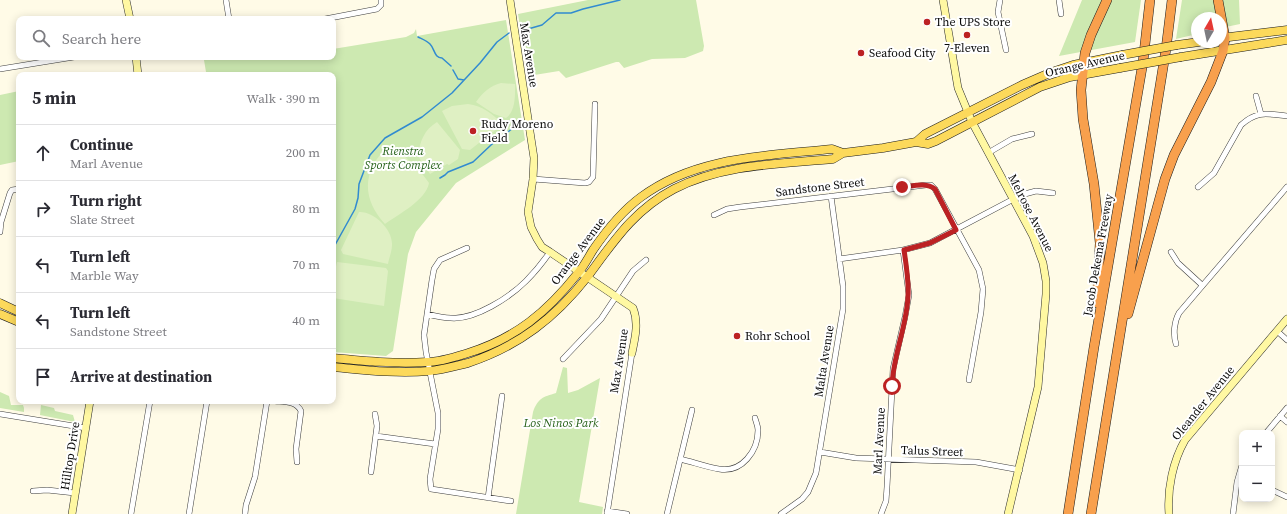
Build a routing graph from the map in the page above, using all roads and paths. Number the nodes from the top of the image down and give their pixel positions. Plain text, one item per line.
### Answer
1 (127, 0) edge
2 (226, 0) edge
3 (510, 0) edge
4 (943, 0) edge
5 (1000, 0) edge
6 (1059, 0) edge
7 (1107, 0) edge
8 (1150, 0) edge
9 (1172, 0) edge
10 (1218, 0) edge
11 (381, 2) edge
12 (1220, 12) edge
13 (1061, 14) dead end
14 (130, 16) edge
15 (229, 16) edge
16 (336, 17) edge
17 (1287, 30) edge
18 (1227, 38) edge
19 (1287, 40) edge
20 (1191, 43) edge
21 (1006, 50) dead end
22 (1223, 50) junction
23 (56, 60) edge
24 (136, 60) edge
25 (1084, 62) junction
26 (2, 69) edge
27 (138, 72) edge
28 (1082, 75) junction
29 (1256, 96) dead end
30 (595, 104) dead end
31 (968, 113) junction
32 (1261, 114) junction
33 (1287, 116) edge
34 (972, 122) junction
35 (1032, 134) dead end
36 (916, 142) junction
37 (843, 153) junction
38 (988, 153) junction
39 (776, 155) junction
40 (777, 164) junction
41 (534, 179) junction
42 (1198, 187) dead end
43 (1287, 187) edge
44 (16, 189) edge
45 (1052, 193) dead end
46 (831, 196) junction
47 (1013, 199) junction
48 (714, 215) dead end
49 (956, 230) junction
50 (0, 232) edge
51 (467, 248) dead end
52 (904, 250) junction
53 (550, 252) junction
54 (1171, 252) dead end
55 (839, 259) junction
56 (646, 260) dead end
57 (580, 271) junction
58 (587, 277) junction
59 (1202, 285) junction
60 (616, 297) junction
61 (0, 303) edge
62 (16, 311) edge
63 (0, 314) edge
64 (427, 314) junction
65 (1287, 320) edge
66 (16, 321) edge
67 (1277, 331) junction
68 (1287, 340) edge
69 (1176, 344) dead end
70 (1094, 347) junction
71 (632, 353) joint
72 (336, 358) edge
73 (563, 359) dead end
74 (428, 362) junction
75 (1114, 364) junction
76 (336, 367) edge
77 (430, 371) junction
78 (969, 380) dead end
79 (502, 396) dead end
80 (90, 404) edge
81 (149, 404) edge
82 (207, 404) edge
83 (267, 404) edge
84 (295, 404) edge
85 (1287, 408) edge
86 (692, 410) dead end
87 (0, 414) edge
88 (375, 414) dead end
89 (1280, 416) junction
90 (755, 418) dead end
91 (1287, 422) edge
92 (86, 428) junction
93 (1268, 430) edge
94 (376, 436) junction
95 (435, 444) junction
96 (820, 452) junction
97 (680, 459) junction
98 (888, 459) junction
99 (297, 462) dead end
100 (1020, 470) junction
101 (371, 472) dead end
102 (1239, 487) edge
103 (33, 491) dead end
104 (1275, 491) edge
105 (75, 493) junction
106 (1287, 497) edge
107 (488, 498) junction
108 (511, 501) dead end
109 (607, 513) edge
110 (72, 514) edge
111 (131, 514) edge
112 (189, 514) edge
113 (245, 514) edge
114 (627, 514) edge
115 (667, 514) edge
116 (781, 514) edge
117 (881, 514) edge
118 (1008, 514) edge
119 (1068, 514) edge
120 (1091, 514) edge
121 (1169, 514) edge
122 (1233, 514) edge

1 - 14 street
2 - 15 street
3 - 41 street, Max Avenue
4 - 31 street, Melrose Avenue
5 - 21 street
6 - 13 street
7 - 25 highway
8 - 70 highway, Jacob Dekema Freeway
9 - 75 highway
10 - 12 highway
11 - 16 street
17 - 18 main road
19 - 22 main road, Orange Avenue
20 - 25 main road, Orange Avenue, bridge
22 - 28 main road, Orange Avenue, bridge
22 - 75 highway
23 - 26 street
24 - 27 street
25 - 28 highway
25 - 31 main road, Orange Avenue
28 - 34 main road, Orange Avenue
28 - 70 highway
29 - 32 street
30 - 41 street
31 - 34 street, Melrose Avenue
31 - 36 main road, Orange Avenue
32 - 33 street
32 - 42 street
34 - 36 main road, Orange Avenue
34 - 38 street, Melrose Avenue
35 - 38 street
36 - 37 main road, Orange Avenue
37 - 39 main road, Orange Avenue
37 - 40 main road, Orange Avenue
38 - 47 street, Melrose Avenue
39 - 40 main road
39 - 57 main road, Orange Avenue
40 - 58 main road, Orange Avenue
41 - 53 street, Max Avenue
43 - 59 street
44 - 50 street
45 - 47 street
46 - 48 street, Sandstone Street
46 - 49 street, Sandstone Street
46 - 55 street, Malta Avenue
47 - 49 street
47 - 100 street, Melrose Avenue
49 - 52 street
49 - 78 street
51 - 64 street
52 - 55 street
52 - 98 street, Marl Avenue
53 - 57 street, Max Avenue
53 - 64 street
54 - 59 street
55 - 96 street, Malta Avenue
56 - 60 street
57 - 58 street, Max Avenue
57 - 74 main road, Orange Avenue
58 - 60 street, Max Avenue
58 - 77 main road, Orange Avenue
59 - 69 street
60 - 71 street, Max Avenue
60 - 73 street
61 - 62 main road
63 - 66 main road
64 - 74 street
65 - 67 street, Oleander Avenue
67 - 68 street
67 - 121 street, Oleander Avenue
70 - 119 highway, Jacob Dekema Freeway
71 - 109 street, Max Avenue
72 - 74 main road, Orange Avenue
74 - 77 street
75 - 120 highway
76 - 77 main road, Orange Avenue
77 - 95 street
79 - 107 street
80 - 92 street, Hilltop Drive
81 - 111 street
82 - 112 street
83 - 113 street
84 - 99 street
85 - 89 street
86 - 97 street
87 - 92 street
88 - 94 street
89 - 91 street
89 - 93 street
90 - 97 street
92 - 105 street, Hilltop Drive
94 - 95 street
94 - 101 street
95 - 107 street
96 - 98 street, Talus Street
96 - 116 street, Malta Avenue
97 - 115 street
98 - 100 street, Talus Street
98 - 117 street, Marl Avenue
100 - 118 street, Melrose Avenue
102 - 122 street
103 - 105 street
104 - 106 street
105 - 110 street, Hilltop Drive
107 - 108 street
109 - 114 street

